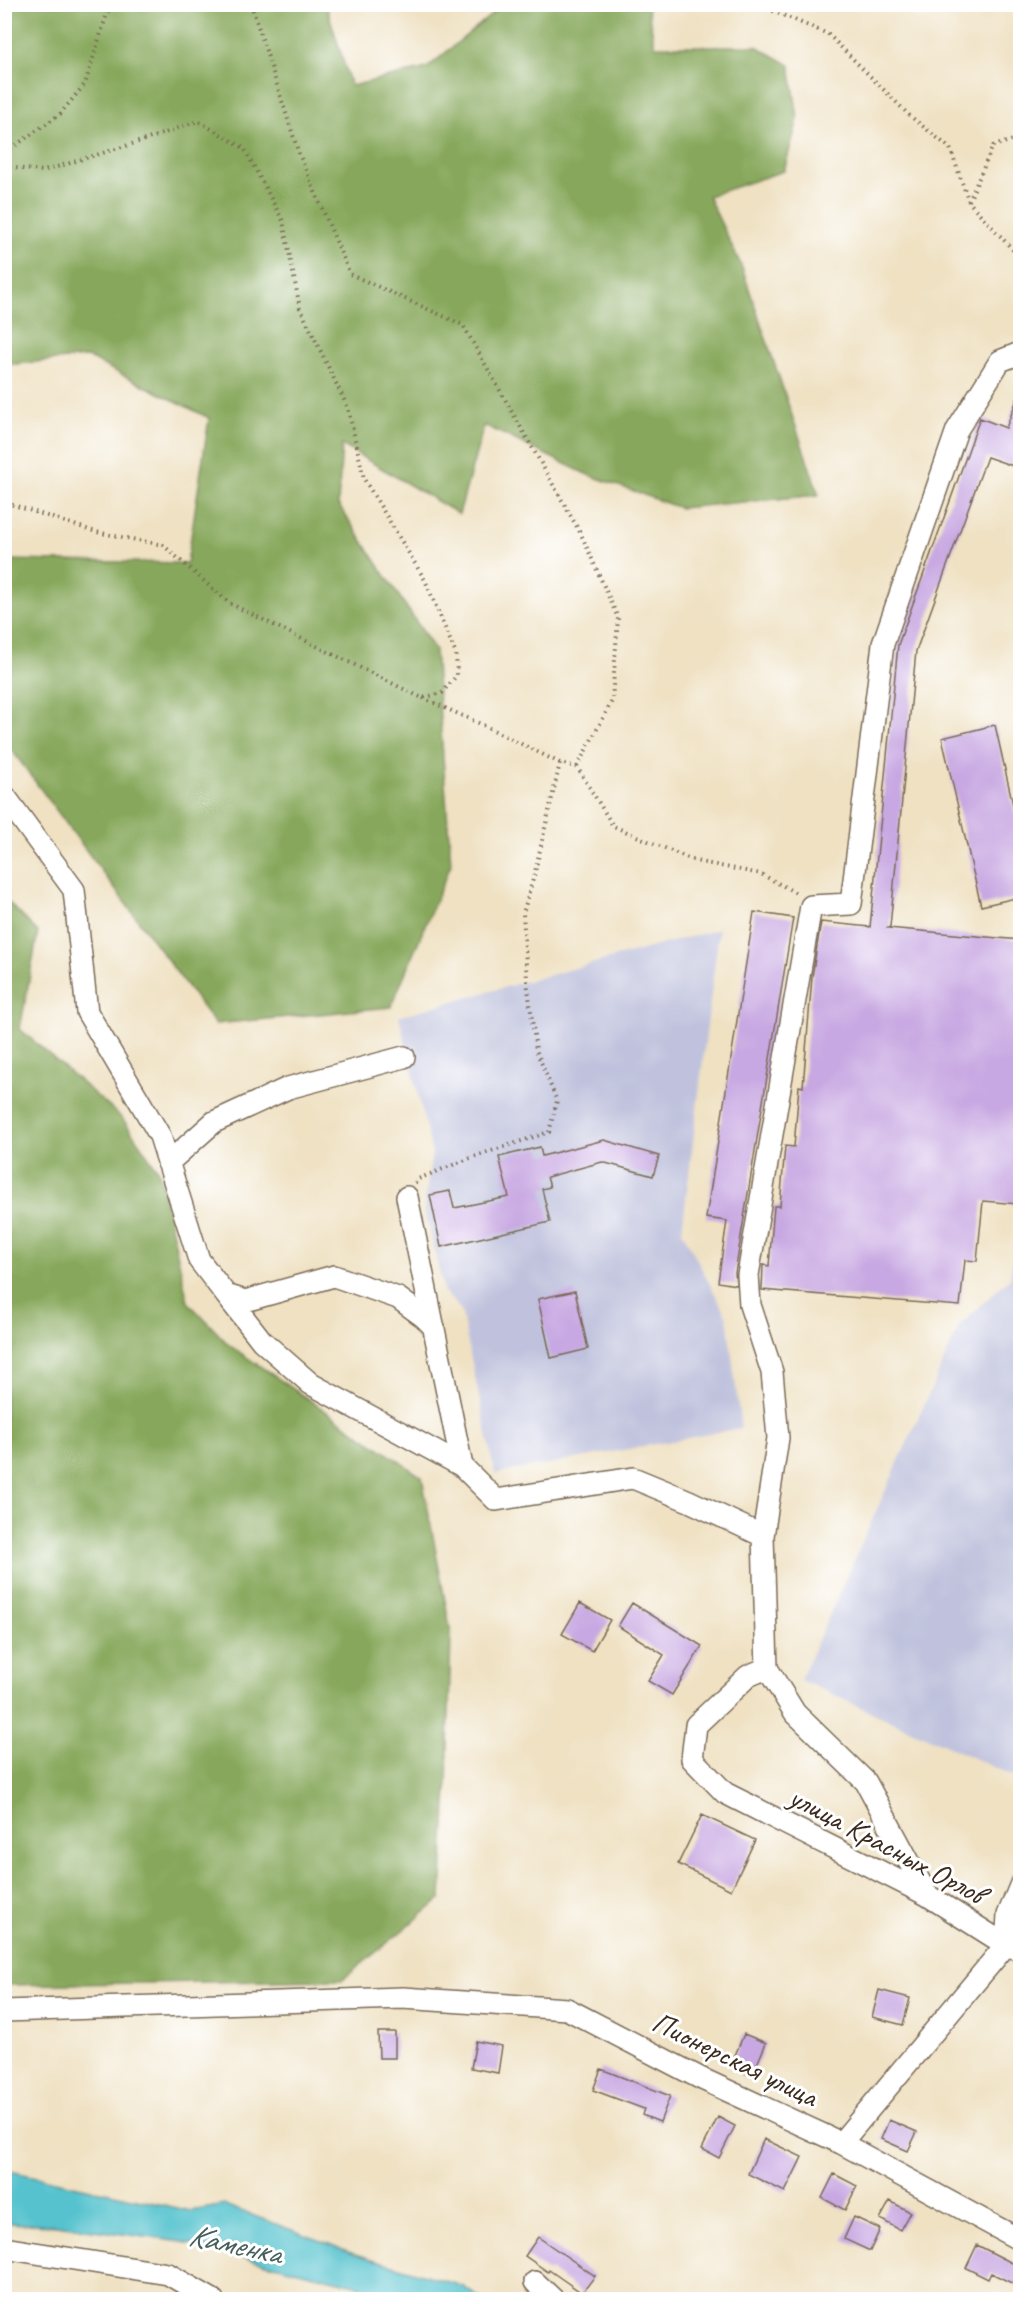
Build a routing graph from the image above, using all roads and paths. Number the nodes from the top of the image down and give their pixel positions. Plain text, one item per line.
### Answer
1 (110, 4) edge
2 (251, 4) edge
3 (756, 4) edge
4 (1020, 138) edge
5 (4, 166) edge
6 (969, 202) junction
7 (1020, 254) edge
8 (1020, 353) edge
9 (4, 502) edge
10 (422, 698) junction
11 (560, 763) junction
12 (577, 767) junction
13 (4, 795) edge
14 (811, 906) junction
15 (404, 1057) dead end
16 (168, 1163) junction
17 (407, 1197) joint
18 (226, 1295) junction
19 (434, 1328) junction
20 (462, 1466) junction
21 (763, 1536) junction
22 (767, 1668) junction
23 (1020, 1886) edge
24 (927, 1895) junction
25 (1013, 1947) edge
26 (4, 2011) edge
27 (841, 2143) junction
28 (1020, 2240) edge
29 (4, 2248) edge
30 (535, 2282) dead end
31 (213, 2300) edge
32 (554, 2300) edge

1 - 5 path
2 - 12 path
3 - 6 path
4 - 6 path
5 - 10 path
6 - 7 path
8 - 14 street
9 - 10 path
10 - 11 path
11 - 12 path
11 - 17 path
12 - 14 path
13 - 16 street
14 - 21 street
15 - 16 street
16 - 18 street
17 - 19 street
18 - 19 street
18 - 20 street
19 - 20 street
20 - 21 street
21 - 22 street
22 - 24 street
22 - 24 street, улица Красных Орлов
23 - 25 street
24 - 25 street, улица Красных Орлов
25 - 27 street
26 - 27 street, Пионерская улица
27 - 28 street, Пионерская улица
29 - 31 street
30 - 32 street

